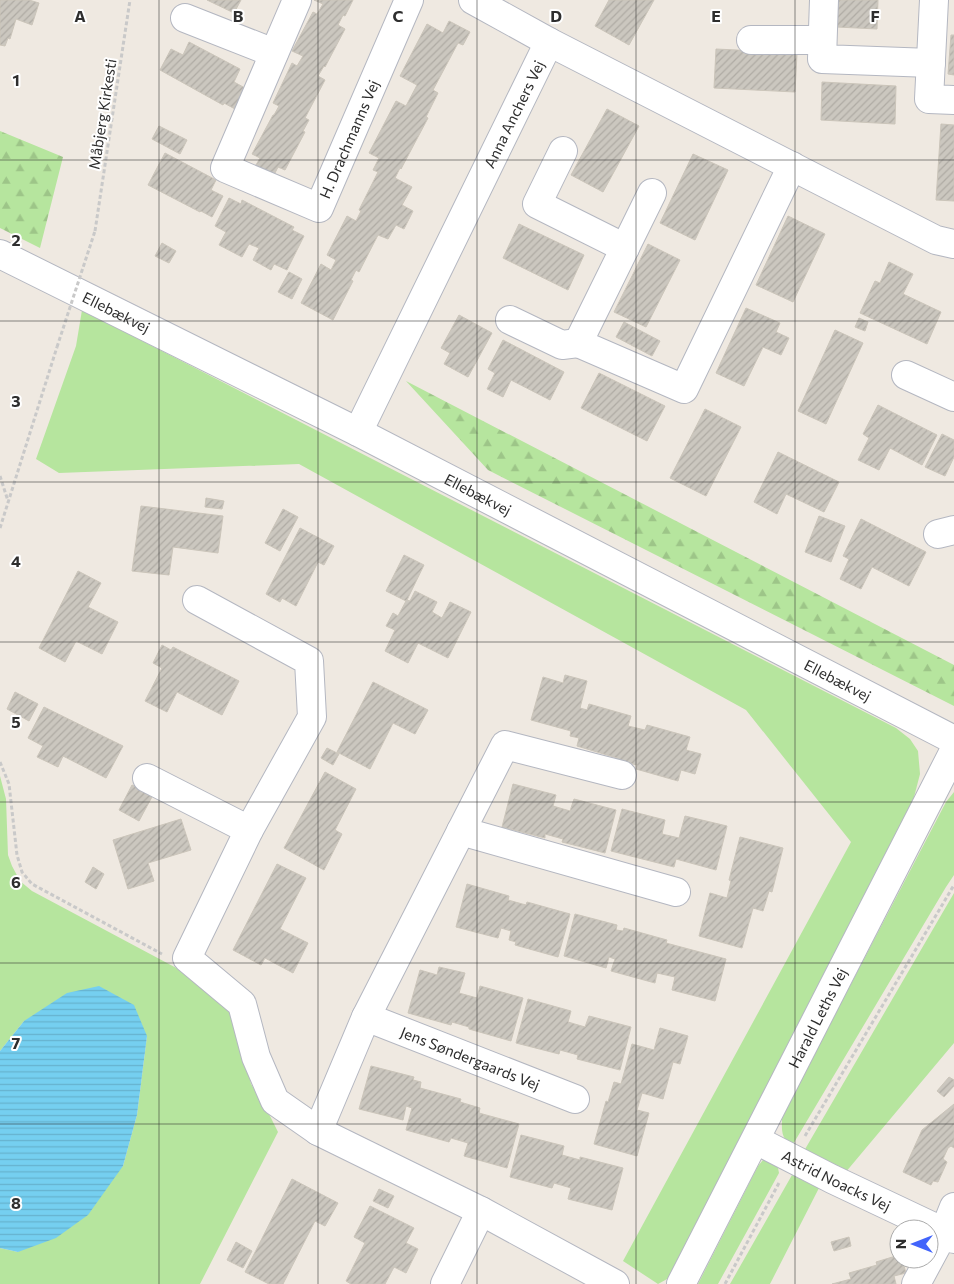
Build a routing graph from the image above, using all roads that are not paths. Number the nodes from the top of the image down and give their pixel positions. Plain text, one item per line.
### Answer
1 (297, 0) edge
2 (409, 0) edge
3 (473, 0) edge
4 (824, 0) edge
5 (934, 0) edge
6 (186, 18) dead end
7 (751, 40) dead end
8 (822, 40) junction
9 (549, 42) junction
10 (274, 53) junction
11 (931, 63) junction
12 (954, 100) edge
13 (563, 151) dead end
14 (792, 166) junction
15 (652, 194) dead end
16 (954, 244) edge
17 (625, 248) junction
18 (0, 254) edge
19 (510, 320) dead end
20 (578, 343) junction
21 (906, 375) dead end
22 (954, 397) edge
23 (358, 432) junction
24 (197, 600) dead end
25 (954, 740) edge
26 (954, 751) edge
27 (622, 775) dead end
28 (148, 778) dead end
29 (249, 830) junction
30 (461, 831) junction
31 (676, 892) dead end
32 (366, 1017) junction
33 (575, 1099) dead end
34 (318, 1131) junction
35 (756, 1140) junction
36 (481, 1211) junction
37 (951, 1226) edge
38 (446, 1284) edge
39 (615, 1284) edge
40 (681, 1284) edge
41 (916, 1284) edge

1 - 10 street, H. Drachmanns Vej
2 - 10 street, H. Drachmanns Vej
3 - 9 street
4 - 8 street
5 - 11 street
6 - 10 street
7 - 8 street
8 - 11 street
9 - 14 street, Anna Anchers Vej
9 - 23 street, Anna Anchers Vej
11 - 12 street
13 - 17 street
14 - 16 street, Anna Anchers Vej
14 - 20 street
15 - 17 street
17 - 20 street
18 - 23 street, Ellebækvej
19 - 20 street
21 - 22 street
23 - 25 street, Ellebækvej
24 - 29 street
26 - 35 street, Harald Leths Vej
27 - 30 street
28 - 29 street
29 - 34 street
30 - 31 street
30 - 32 street
32 - 33 street, Jens Søndergaards Vej
32 - 34 street
34 - 36 street
35 - 37 street, Astrid Noacks Vej
35 - 40 street, Harald Leths Vej
36 - 38 street
36 - 39 street
37 - 41 street, Astrid Noacks Vej

